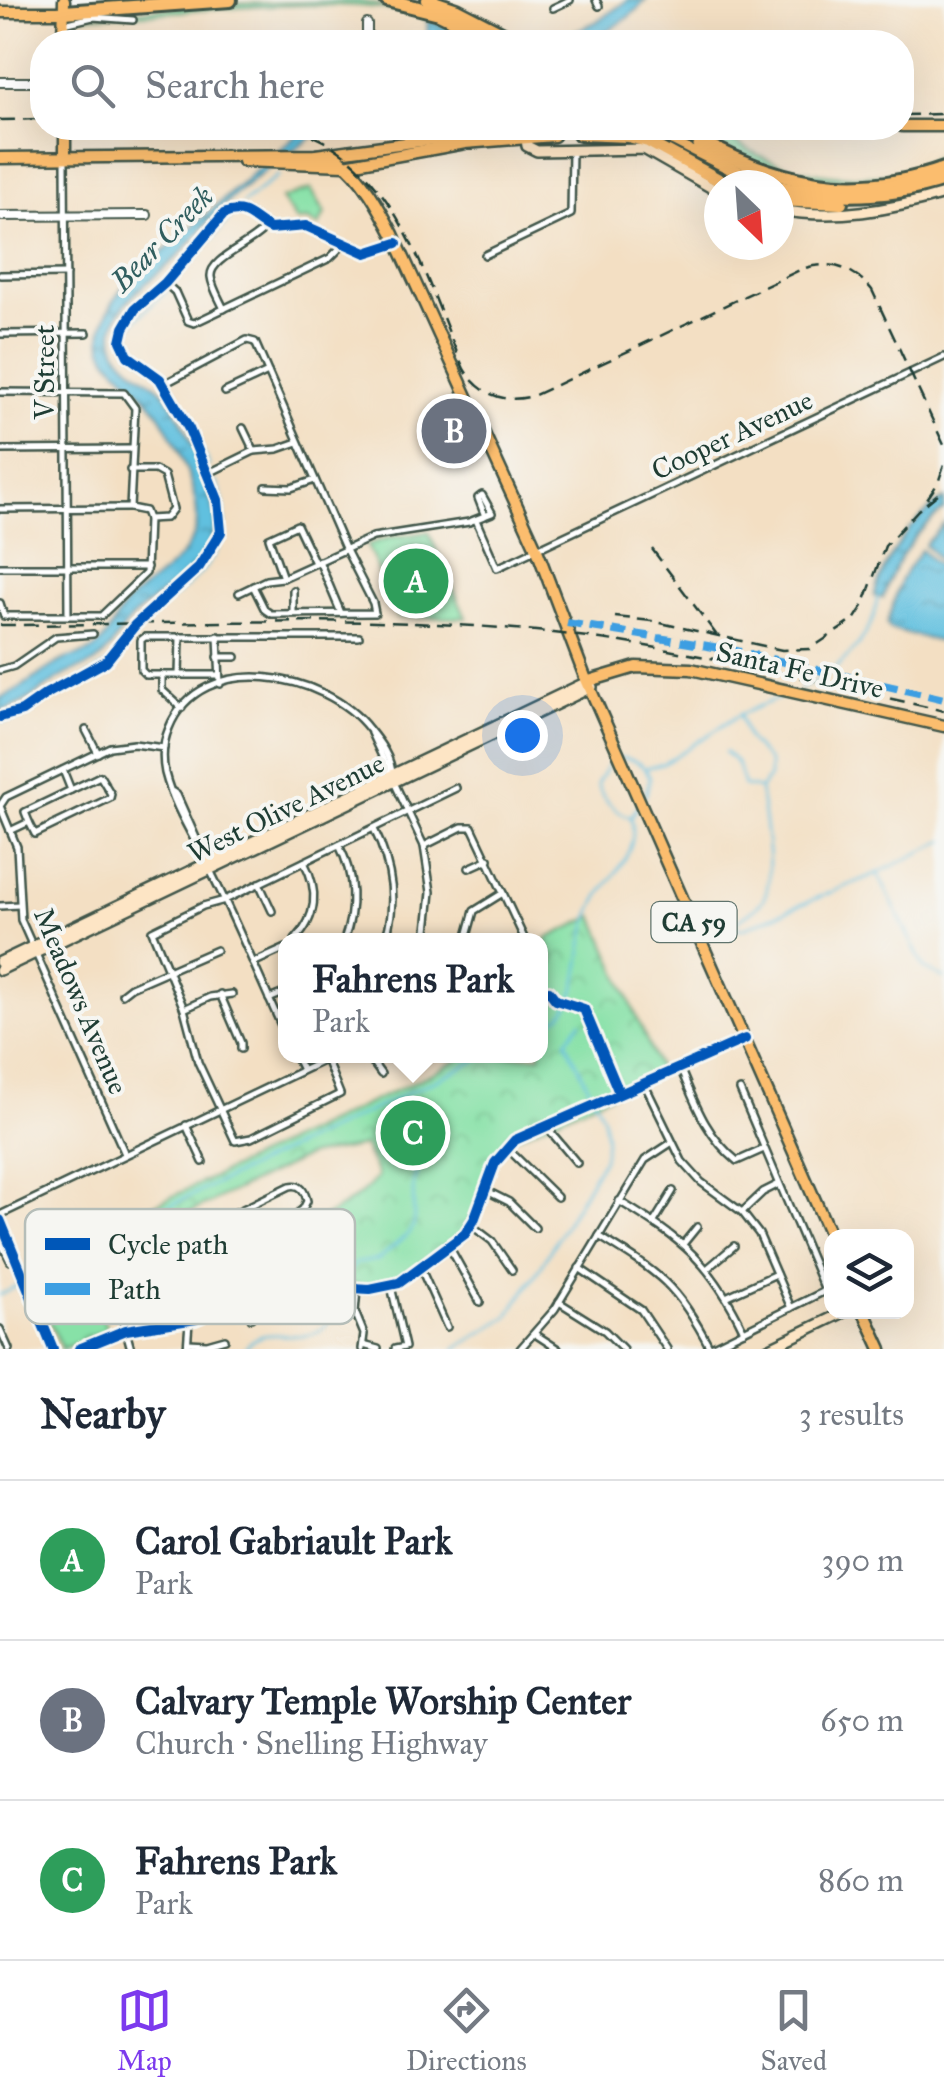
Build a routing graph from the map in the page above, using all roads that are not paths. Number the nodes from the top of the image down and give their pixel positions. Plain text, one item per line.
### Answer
1 (230, 0) edge
2 (387, 0) edge
3 (428, 0) edge
4 (570, 0) edge
5 (553, 8) dead end
6 (0, 12) edge
7 (134, 20) dead end
8 (64, 24) edge
9 (367, 24) dead end
10 (367, 30) edge
11 (473, 30) edge
12 (496, 30) edge
13 (0, 82) edge
14 (30, 82) edge
15 (914, 126) edge
16 (944, 126) edge
17 (437, 140) edge
18 (486, 140) edge
19 (526, 140) edge
20 (641, 140) edge
21 (686, 140) edge
22 (711, 140) edge
23 (65, 143) joint
24 (390, 148) junction
25 (572, 150) junction
26 (65, 157) junction
27 (80, 157) junction
28 (0, 158) edge
29 (259, 159) junction
30 (320, 161) junction
31 (364, 162) junction
32 (944, 166) edge
33 (735, 170) edge
34 (350, 171) junction
35 (704, 172) edge
36 (944, 180) edge
37 (704, 183) edge
38 (794, 189) edge
39 (912, 190) junction
40 (944, 194) edge
41 (794, 201) edge
42 (794, 212) edge
43 (147, 215) dead end
44 (0, 216) edge
45 (65, 216) junction
46 (266, 228) junction
47 (397, 243) junction
48 (344, 244) junction
49 (485, 256) dead end
50 (66, 274) junction
51 (0, 275) edge
52 (168, 286) junction
53 (224, 308) junction
54 (87, 333) dead end
55 (0, 334) edge
56 (66, 334) junction
57 (944, 356) edge
58 (268, 372) junction
59 (164, 384) junction
60 (66, 391) junction
61 (0, 392) edge
62 (225, 392) dead end
63 (244, 428) dead end
64 (298, 442) junction
65 (131, 449) junction
66 (0, 450) edge
67 (67, 450) junction
68 (254, 452) junction
69 (130, 470) junction
70 (207, 474) junction
71 (315, 480) junction
72 (266, 486) dead end
73 (0, 508) edge
74 (68, 508) junction
75 (130, 508) junction
76 (485, 516) dead end
77 (148, 519) junction
78 (476, 520) junction
79 (345, 548) junction
80 (537, 550) junction
81 (317, 562) junction
82 (0, 567) edge
83 (68, 567) junction
84 (148, 567) junction
85 (283, 578) junction
86 (253, 586) junction
87 (293, 590) dead end
88 (239, 593) dead end
89 (0, 603) edge
90 (293, 613) junction
91 (342, 613) junction
92 (68, 616) junction
93 (93, 634) dead end
94 (180, 636) junction
95 (218, 636) junction
96 (359, 637) dead end
97 (218, 657) junction
98 (236, 658) dead end
99 (0, 670) edge
100 (180, 674) junction
101 (218, 674) junction
102 (162, 675) junction
103 (220, 684) junction
104 (590, 684) junction
105 (182, 708) junction
106 (0, 716) edge
107 (504, 722) junction
108 (944, 726) edge
109 (86, 730) dead end
110 (486, 738) junction
111 (164, 748) junction
112 (98, 753) junction
113 (63, 770) junction
114 (393, 778) junction
115 (456, 788) dead end
116 (71, 790) junction
117 (173, 792) junction
118 (1, 802) edge
119 (409, 811) junction
120 (29, 822) junction
121 (188, 822) junction
122 (374, 829) junction
123 (10, 830) junction
124 (339, 846) junction
125 (424, 846) junction
126 (488, 860) junction
127 (304, 862) junction
128 (207, 863) junction
129 (468, 868) dead end
130 (259, 883) junction
131 (504, 893) junction
132 (225, 900) junction
133 (0, 906) edge
134 (19, 906) junction
135 (272, 911) dead end
136 (302, 933) edge
137 (346, 933) edge
138 (387, 933) edge
139 (427, 933) edge
140 (468, 933) edge
141 (521, 933) edge
142 (34, 950) junction
143 (216, 950) dead end
144 (278, 952) edge
145 (0, 962) edge
146 (254, 963) junction
147 (0, 970) edge
148 (167, 971) junction
149 (122, 994) dead end
150 (220, 994) junction
151 (232, 994) dead end
152 (278, 996) edge
153 (269, 1000) junction
154 (184, 1009) junction
155 (278, 1020) edge
156 (745, 1039) junction
157 (240, 1049) dead end
158 (298, 1063) edge
159 (317, 1063) edge
160 (331, 1063) edge
161 (373, 1063) edge
162 (680, 1068) junction
163 (302, 1070) junction
164 (380, 1074) dead end
165 (644, 1083) junction
166 (740, 1090) dead end
167 (220, 1109) junction
168 (186, 1125) junction
169 (544, 1125) junction
170 (671, 1143) junction
171 (507, 1148) junction
172 (764, 1149) junction
173 (125, 1154) junction
174 (203, 1162) dead end
175 (577, 1163) dead end
176 (779, 1184) junction
177 (484, 1190) junction
178 (673, 1191) dead end
179 (557, 1196) dead end
180 (619, 1201) junction
181 (240, 1209) edge
182 (303, 1209) edge
183 (742, 1212) junction
184 (0, 1217) edge
185 (654, 1222) junction
186 (471, 1225) junction
187 (698, 1227) dead end
188 (535, 1228) dead end
189 (828, 1229) edge
190 (599, 1236) junction
191 (0, 1237) edge
192 (684, 1244) junction
193 (734, 1246) dead end
194 (450, 1248) junction
195 (579, 1268) junction
196 (708, 1268) junction
197 (421, 1269) junction
198 (512, 1270) dead end
199 (19, 1272) junction
200 (776, 1274) junction
201 (25, 1286) edge
202 (391, 1286) junction
203 (357, 1289) joint
204 (728, 1296) junction
205 (480, 1302) dead end
206 (559, 1302) junction
207 (791, 1308) junction
208 (832, 1319) edge
209 (833, 1319) edge
210 (867, 1319) edge
211 (42, 1324) edge
212 (124, 1324) edge
213 (167, 1324) edge
214 (448, 1327) dead end
215 (0, 1330) edge
216 (126, 1330) junction
217 (744, 1331) junction
218 (535, 1334) junction
219 (225, 1339) dead end
220 (188, 1346) edge
221 (363, 1347) edge
222 (708, 1348) edge
223 (9, 1349) edge
224 (53, 1349) edge
225 (79, 1349) edge
226 (131, 1349) edge
227 (378, 1349) edge
228 (395, 1349) edge
229 (520, 1349) edge
230 (558, 1349) edge
231 (623, 1349) edge
232 (667, 1349) edge
233 (768, 1349) edge
234 (784, 1349) edge
235 (881, 1349) edge

1 - 8 highway
2 - 11 highway
3 - 12 highway
4 - 5 street
6 - 8 main road
7 - 8 street
9 - 10 street
13 - 14 street
15 - 16 main road
17 - 24 main road
18 - 31 main road
19 - 25 main road
20 - 35 highway
21 - 33 highway
22 - 32 highway
23 - 26 main road, V Street
23 - 27 main road
24 - 30 main road
24 - 34 main road
25 - 37 main road
25 - 49 street
26 - 27 main road
26 - 28 main road
26 - 45 street, V Street
27 - 29 main road
29 - 30 main road
29 - 30 main road
30 - 34 main road
31 - 34 main road
31 - 34 main road
34 - 47 main road, CA 59
36 - 39 highway
38 - 39 highway
39 - 41 highway
40 - 42 main road
43 - 45 street
44 - 45 street
45 - 50 street, V Street
46 - 48 street
46 - 52 street
46 - 53 street
47 - 48 street
47 - 80 main road, CA 59
48 - 53 street
50 - 51 street
50 - 56 street, V Street
52 - 53 street
52 - 59 street
54 - 56 street
55 - 56 street
56 - 60 street, V Street
57 - 80 street, Cooper Avenue
58 - 59 street
58 - 62 street
58 - 64 street
59 - 70 street
60 - 61 street
60 - 65 street
60 - 67 street, V Street
63 - 68 street
64 - 68 street
64 - 71 street
65 - 67 street
65 - 69 street
66 - 67 street
67 - 74 street, V Street
68 - 70 street
69 - 75 street
69 - 77 street
70 - 106 street
71 - 72 street
71 - 79 street
73 - 74 street
74 - 75 street
74 - 83 street, V Street
75 - 77 street
76 - 78 street
77 - 84 street
78 - 79 street
78 - 80 street, Cooper Avenue
79 - 81 street
79 - 91 street
80 - 104 main road, CA 59
81 - 85 street
81 - 85 street
81 - 91 street
82 - 83 street
83 - 84 street
83 - 92 street, V Street
84 - 92 street
85 - 86 street
86 - 88 street
86 - 90 street
87 - 90 street
89 - 92 street
90 - 91 street
93 - 99 street
94 - 95 street
94 - 100 street
94 - 102 street
95 - 96 street
95 - 97 street
97 - 98 street
97 - 101 street
100 - 101 street
100 - 102 street
101 - 103 street
102 - 105 street
103 - 105 street
103 - 114 street
104 - 107 main road, West Olive Avenue
104 - 108 main road, Santa Fe Drive
104 - 110 main road, West Olive Avenue
104 - 156 main road, CA 59
105 - 111 street
107 - 110 main road
107 - 114 main road, West Olive Avenue
109 - 112 street
110 - 114 main road, West Olive Avenue
111 - 112 street
111 - 117 street
112 - 113 street
113 - 116 street
113 - 118 street
114 - 119 street
114 - 128 main road, West Olive Avenue
115 - 119 street
116 - 120 street
116 - 120 street
117 - 121 street
117 - 121 street
118 - 123 street, Meadows Avenue
119 - 122 street
119 - 125 street
120 - 123 street
121 - 128 street
121 - 128 street
122 - 124 street
122 - 138 street
123 - 134 street, Meadows Avenue
124 - 127 street
124 - 137 street
125 - 126 street
125 - 139 street
126 - 129 street
126 - 131 street
127 - 130 street
127 - 136 street
128 - 132 street
128 - 142 main road, West Olive Avenue
130 - 132 street
130 - 135 street
131 - 140 street
131 - 141 street
132 - 146 street
132 - 148 street
133 - 134 street
134 - 142 street, Meadows Avenue
142 - 145 main road, West Olive Avenue
142 - 147 main road, West Olive Avenue
142 - 173 street, Meadows Avenue
143 - 148 street
144 - 146 street
146 - 153 street
148 - 149 street
148 - 154 street
150 - 151 street
150 - 154 street
150 - 157 street
152 - 153 street
153 - 155 street
154 - 167 street
156 - 162 street
156 - 189 main road, CA 59
158 - 163 street
159 - 163 street
160 - 167 street
161 - 164 street
162 - 165 street
162 - 172 street
163 - 167 street
165 - 169 street
165 - 170 street
166 - 172 street
167 - 168 street
168 - 173 street
168 - 174 street
169 - 171 street
169 - 175 street
170 - 180 street
170 - 183 street
171 - 177 street
171 - 179 street
172 - 176 street
173 - 184 street
176 - 183 street
176 - 207 street
177 - 186 street
177 - 188 street
178 - 185 street
180 - 185 street
180 - 190 street
181 - 182 street
183 - 200 street
184 - 199 street
185 - 192 street
186 - 194 street
186 - 198 street
187 - 192 street
190 - 195 street
190 - 222 street
191 - 199 street
192 - 196 street
193 - 196 street
194 - 197 street
194 - 205 street
195 - 206 street
195 - 232 street
196 - 204 street
197 - 202 street
197 - 214 street
199 - 201 street
200 - 204 street
200 - 207 street
202 - 203 street
202 - 228 street
203 - 221 street
204 - 217 street
206 - 218 street
206 - 231 street
207 - 217 street
208 - 233 main road
209 - 234 main road
210 - 235 main road
211 - 224 street
212 - 216 street
213 - 216 street
215 - 223 street
216 - 225 street
216 - 226 street
217 - 222 street
218 - 229 street
218 - 230 street
219 - 220 street
221 - 227 street

